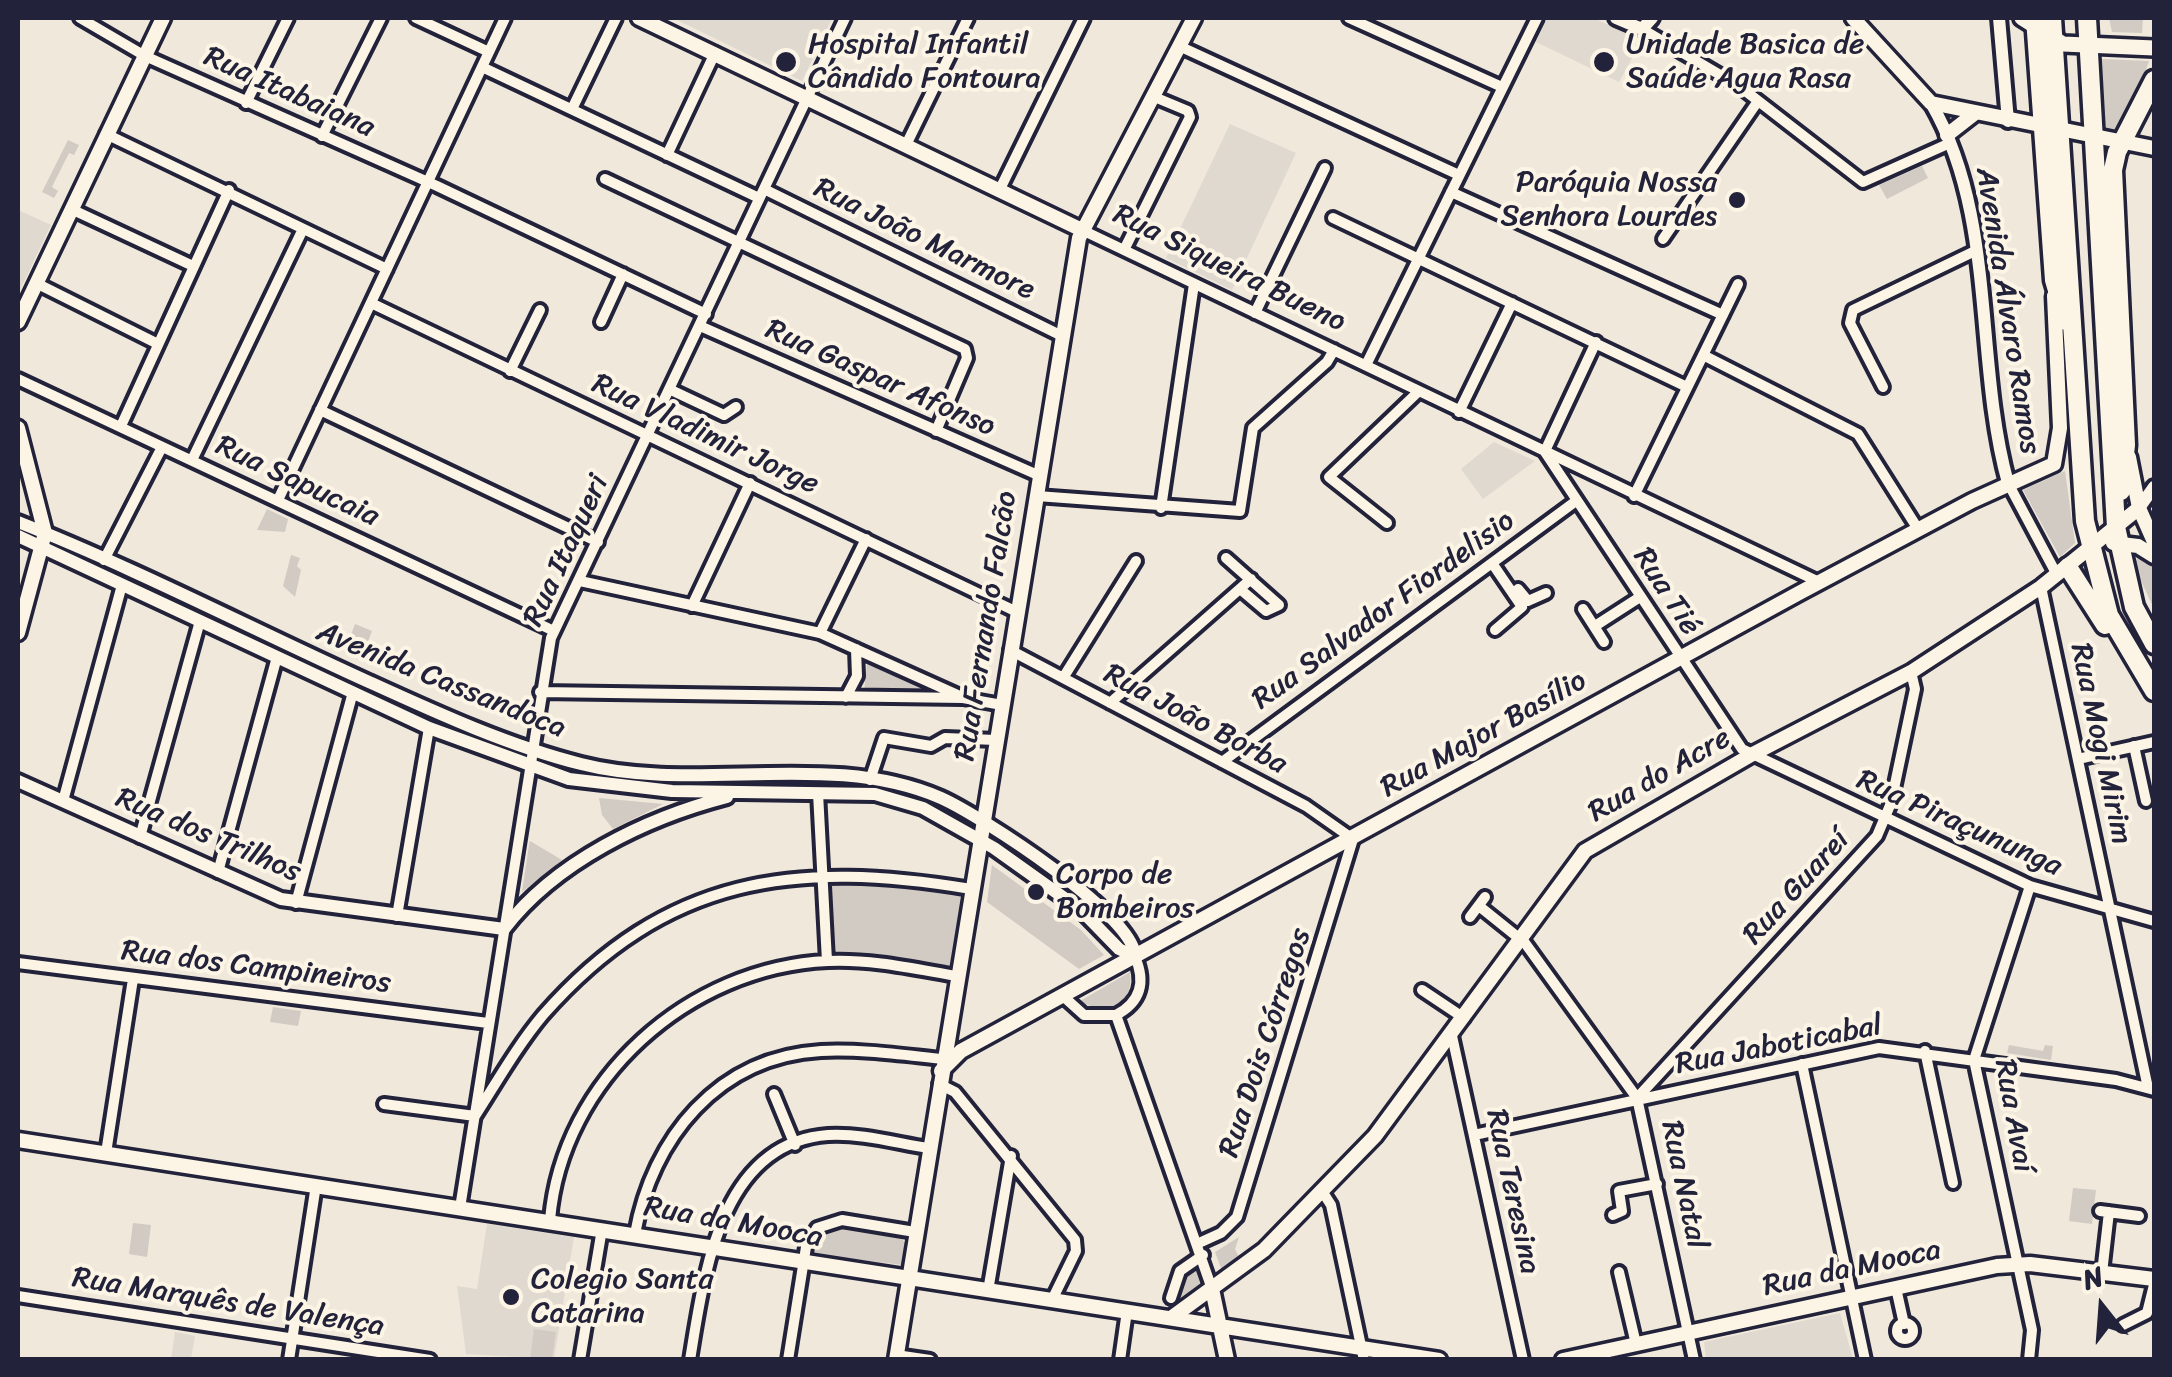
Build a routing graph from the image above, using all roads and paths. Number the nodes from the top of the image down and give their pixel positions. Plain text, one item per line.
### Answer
1 (80, 18) edge
2 (163, 18) edge
3 (288, 18) edge
4 (381, 18) edge
5 (416, 18) edge
6 (505, 18) edge
7 (616, 18) edge
8 (640, 18) edge
9 (845, 18) edge
10 (968, 18) edge
11 (1084, 18) edge
12 (1194, 18) edge
13 (1354, 18) edge
14 (1537, 18) edge
15 (1616, 18) edge
16 (1652, 18) edge
17 (1853, 18) edge
18 (1999, 18) edge
19 (2022, 18) edge
20 (2052, 18) edge
21 (2086, 18) edge
22 (2036, 24) edge
23 (1642, 30) junction
24 (2055, 42) junction
25 (2088, 44) junction
26 (1179, 46) junction
27 (2154, 48) edge
28 (489, 52) junction
29 (715, 53) junction
30 (145, 56) junction
31 (482, 66) junction
32 (2154, 80) edge
33 (1502, 87) junction
34 (808, 96) junction
35 (1152, 96) junction
36 (1758, 101) junction
37 (246, 103) junction
38 (1931, 103) junction
39 (572, 108) junction
40 (1974, 114) junction
41 (2008, 121) junction
42 (2044, 128) junction
43 (2063, 132) junction
44 (106, 134) junction
45 (322, 136) junction
46 (1949, 138) junction
47 (2090, 138) junction
48 (2122, 143) junction
49 (906, 145) junction
50 (2154, 148) edge
51 (667, 154) junction
52 (1326, 168) dead end
53 (1459, 176) junction
54 (604, 179) dead end
55 (428, 182) junction
56 (1000, 189) junction
57 (229, 190) junction
58 (1451, 192) junction
59 (762, 194) junction
60 (71, 210) junction
61 (1333, 218) dead end
62 (303, 229) junction
63 (1082, 230) junction
64 (1663, 239) dead end
65 (739, 240) junction
66 (1124, 250) junction
67 (1975, 250) junction
68 (1418, 260) junction
69 (193, 266) junction
70 (387, 269) junction
71 (624, 274) junction
72 (2054, 280) junction
73 (36, 283) junction
74 (1194, 284) junction
75 (1738, 284) dead end
76 (371, 303) junction
77 (1512, 303) junction
78 (540, 310) dead end
79 (706, 314) junction
80 (1255, 314) junction
81 (1723, 315) junction
82 (18, 322) edge
83 (600, 322) dead end
84 (700, 326) junction
85 (1062, 336) junction
86 (1596, 342) junction
87 (156, 343) junction
88 (2074, 345) junction
89 (1334, 350) junction
90 (1704, 355) junction
91 (1366, 365) junction
92 (510, 372) junction
93 (18, 380) edge
94 (1687, 386) junction
95 (1883, 387) dead end
96 (670, 390) junction
97 (1418, 392) junction
98 (736, 406) dead end
99 (320, 410) junction
100 (1459, 412) junction
101 (121, 426) junction
102 (18, 428) edge
103 (936, 430) junction
104 (650, 434) junction
105 (2126, 445) junction
106 (162, 446) junction
107 (1544, 452) junction
108 (192, 460) junction
109 (1582, 470) junction
110 (1040, 476) junction
111 (750, 483) junction
112 (2008, 483) junction
113 (1566, 484) junction
114 (2154, 488) edge
115 (1037, 496) junction
116 (1634, 496) junction
117 (278, 500) junction
118 (1576, 501) junction
119 (1161, 508) junction
120 (2139, 508) junction
121 (18, 522) edge
122 (1387, 523) dead end
123 (1918, 530) junction
124 (2117, 535) junction
125 (18, 536) edge
126 (866, 539) junction
127 (43, 541) junction
128 (598, 542) junction
129 (2154, 542) edge
130 (2094, 544) junction
131 (2154, 556) edge
132 (1226, 558) dead end
133 (104, 560) junction
134 (1495, 561) junction
135 (1136, 562) dead end
136 (1795, 571) junction
137 (2062, 571) junction
138 (1251, 579) junction
139 (580, 581) junction
140 (1819, 582) junction
141 (122, 585) junction
142 (2041, 587) junction
143 (1240, 590) junction
144 (1546, 593) dead end
145 (1799, 593) junction
146 (1640, 597) junction
147 (692, 606) junction
148 (1583, 608) dead end
149 (1017, 612) junction
150 (200, 621) junction
151 (1594, 626) junction
152 (1496, 630) dead end
153 (554, 631) junction
154 (18, 633) edge
155 (820, 633) junction
156 (2119, 637) junction
157 (280, 642) junction
158 (1604, 642) dead end
159 (2154, 644) edge
160 (856, 649) junction
161 (1010, 650) junction
162 (276, 657) junction
163 (1680, 658) junction
164 (1911, 672) junction
165 (1062, 678) junction
166 (353, 692) junction
167 (540, 692) junction
168 (2154, 692) edge
169 (846, 697) junction
170 (963, 698) junction
171 (1110, 702) junction
172 (1002, 705) junction
173 (429, 728) junction
174 (996, 740) junction
175 (2153, 741) edge
176 (2134, 746) junction
177 (532, 747) junction
178 (1751, 755) junction
179 (2078, 759) junction
180 (1222, 762) junction
181 (529, 764) junction
182 (870, 780) junction
183 (18, 781) edge
184 (744, 793) junction
185 (818, 793) junction
186 (2146, 800) dead end
187 (63, 801) junction
188 (1886, 821) junction
189 (982, 822) junction
190 (140, 837) junction
191 (980, 838) junction
192 (1353, 839) junction
193 (1036, 858) junction
194 (218, 872) junction
195 (1028, 872) junction
196 (1055, 873) junction
197 (822, 874) junction
198 (1046, 886) junction
199 (2030, 886) junction
200 (971, 889) junction
201 (296, 902) junction
202 (2110, 910) junction
203 (397, 916) junction
204 (1470, 917) dead end
205 (2154, 920) edge
206 (504, 929) junction
207 (1521, 938) junction
208 (1136, 957) junction
209 (827, 961) junction
210 (18, 964) edge
211 (957, 976) junction
212 (134, 979) junction
213 (1422, 990) dead end
214 (1064, 997) junction
215 (1116, 1015) junction
216 (1464, 1018) junction
217 (488, 1022) junction
218 (948, 1031) junction
219 (1452, 1036) junction
220 (976, 1044) junction
221 (1925, 1051) junction
222 (1974, 1060) junction
223 (1802, 1064) junction
224 (941, 1072) junction
225 (2152, 1089) edge
226 (774, 1094) dead end
227 (1637, 1098) junction
228 (384, 1104) dead end
229 (475, 1116) junction
230 (1474, 1135) junction
231 (18, 1140) edge
232 (795, 1145) junction
233 (928, 1148) junction
234 (106, 1153) junction
235 (1011, 1156) junction
236 (1953, 1183) dead end
237 (1657, 1184) junction
238 (316, 1185) junction
239 (1322, 1191) junction
240 (460, 1208) junction
241 (1613, 1214) dead end
242 (2140, 1216) dead end
243 (550, 1220) junction
244 (602, 1228) junction
245 (915, 1232) junction
246 (635, 1234) junction
247 (712, 1247) junction
248 (1201, 1249) junction
249 (803, 1262) junction
250 (2017, 1265) junction
251 (1619, 1272) dead end
252 (2102, 1272) junction
253 (908, 1279) junction
254 (2154, 1282) edge
255 (1896, 1288) junction
256 (1212, 1289) junction
257 (988, 1290) junction
258 (18, 1296) edge
259 (1852, 1297) junction
260 (1171, 1298) dead end
261 (1052, 1300) junction
262 (1127, 1312) junction
263 (1171, 1318) junction
264 (1904, 1324) dead end
265 (2124, 1325) dead end
266 (1222, 1326) junction
267 (1688, 1333) junction
268 (292, 1338) junction
269 (1636, 1344) junction
270 (1363, 1354) edge
271 (391, 1356) edge
272 (896, 1357) edge
273 (289, 1360) edge
274 (430, 1360) edge
275 (580, 1360) edge
276 (690, 1360) edge
277 (788, 1360) edge
278 (930, 1360) edge
279 (1120, 1360) edge
280 (1228, 1360) edge
281 (1439, 1360) edge
282 (1523, 1360) edge
283 (1564, 1360) edge
284 (1694, 1360) edge
285 (1866, 1360) edge
286 (2029, 1360) edge

1 - 30 street, Rua Itabaiana
2 - 30 main road
3 - 37 street
4 - 45 street
5 - 28 street
6 - 28 street
7 - 39 street
8 - 29 main road, Rua Siqueira Bueno
9 - 34 street, Rua Itaqueri
10 - 49 street
11 - 56 street
12 - 26 main road, Rua Fernando Falcão
13 - 33 street
14 - 33 street
15 - 23 street
16 - 23 street
17 - 38 main road, Avenida Álvaro Ramos
18 - 41 street
19 - 22 main road
20 - 24 highway
21 - 25 highway
22 - 24 main road
22 - 42 highway
23 - 36 street
24 - 25 main road
24 - 43 highway
25 - 27 main road
25 - 47 highway
26 - 35 main road, Rua Fernando Falcão
26 - 53 street
28 - 31 street
29 - 34 main road, Rua Siqueira Bueno
29 - 51 street
30 - 37 street, Rua Itabaiana
30 - 44 main road
31 - 39 street, Rua João Marmore
31 - 55 street
32 - 48 highway
33 - 53 street
34 - 49 main road, Rua Siqueira Bueno
34 - 59 street, Rua Itaqueri
35 - 63 main road, Rua Fernando Falcão
35 - 66 street
36 - 46 street
36 - 64 street
37 - 45 street, Rua Itabaiana
38 - 40 main road
38 - 46 street, Avenida Álvaro Ramos
39 - 51 street, Rua João Marmore
40 - 41 main road
40 - 46 main road
41 - 42 main road
42 - 43 main road
42 - 72 highway
43 - 47 main road
43 - 88 highway
44 - 57 street
44 - 60 main road
45 - 55 street, Rua Itabaiana
46 - 67 street, Avenida Álvaro Ramos
47 - 48 main road
47 - 124 highway
48 - 50 main road
48 - 105 highway
49 - 56 main road, Rua Siqueira Bueno
51 - 59 street, Rua João Marmore
52 - 80 street
53 - 58 street
54 - 65 street
55 - 70 street
55 - 71 street, Rua Itabaiana
56 - 63 main road, Rua Siqueira Bueno
57 - 62 street
57 - 69 street
58 - 68 street
58 - 81 street
59 - 65 street, Rua Itaqueri
59 - 85 street, Rua João Marmore
60 - 69 street
60 - 73 main road
61 - 68 street
62 - 70 street
62 - 108 street
63 - 66 street, Rua Siqueira Bueno
63 - 85 main road, Rua Fernando Falcão
65 - 79 street, Rua Itaqueri
65 - 103 street
66 - 74 street, Rua Siqueira Bueno
67 - 95 street
67 - 112 street, Avenida Álvaro Ramos
68 - 77 street
68 - 91 street
69 - 87 street
70 - 76 street
71 - 79 street, Rua Itabaiana
71 - 83 street
72 - 88 highway
72 - 112 main road, Rua Major Basílio
73 - 82 main road
73 - 87 street
74 - 80 street, Rua Siqueira Bueno
74 - 119 street
75 - 81 street
76 - 92 street, Rua Vladimir Jorge
76 - 99 street
77 - 86 street
77 - 100 street
78 - 92 street
79 - 84 street, Rua Itaqueri
80 - 89 street, Rua Siqueira Bueno
81 - 90 street
84 - 96 street, Rua Itaqueri
84 - 103 street, Rua Gaspar Afonso
85 - 110 main road, Rua Fernando Falcão
86 - 94 street
86 - 107 street
87 - 101 street
88 - 130 highway
89 - 91 street, Rua Siqueira Bueno
89 - 119 street
90 - 94 street
90 - 123 street
91 - 97 street, Rua Siqueira Bueno
92 - 104 street, Rua Vladimir Jorge
93 - 101 street, Rua Sapucaia
94 - 116 street
96 - 98 street
96 - 104 street, Rua Itaqueri
97 - 100 street, Rua Siqueira Bueno
97 - 122 street
99 - 117 street
99 - 128 street
100 - 107 street, Rua Siqueira Bueno
101 - 106 street, Rua Sapucaia
102 - 127 main road
103 - 110 street, Rua Gaspar Afonso
104 - 111 street, Rua Vladimir Jorge
104 - 128 street, Rua Itaqueri
105 - 120 main road
105 - 124 highway
106 - 108 street, Rua Sapucaia
106 - 133 street
107 - 109 street, Rua Siqueira Bueno
107 - 113 street, Rua Tié
108 - 117 street, Rua Sapucaia
109 - 113 street
109 - 116 street, Rua Siqueira Bueno
110 - 115 main road, Rua Fernando Falcão
111 - 126 street, Rua Vladimir Jorge
111 - 147 street
112 - 123 main road, Rua Major Basílio
112 - 137 street, Avenida Álvaro Ramos
113 - 118 street, Rua Tié
114 - 120 street
115 - 119 street
115 - 149 main road, Rua Fernando Falcão
116 - 136 street, Rua Siqueira Bueno
117 - 153 street, Rua Sapucaia
118 - 134 street, Rua Salvador Fiordelisio
118 - 146 street, Rua Tié
120 - 124 main road
120 - 129 main road
121 - 127 street, Avenida Cassandoca
123 - 140 main road, Rua Major Basílio
124 - 130 main road
124 - 131 main road
124 - 159 highway
125 - 127 street, Avenida Cassandoca
126 - 149 street, Rua Vladimir Jorge
126 - 155 street
127 - 133 street, Avenida Cassandoca
127 - 141 street, Avenida Cassandoca
127 - 154 main road
128 - 139 street, Rua Itaqueri
130 - 137 main road, Rua do Acre
130 - 156 highway
132 - 138 street
133 - 157 street, Avenida Cassandoca
134 - 144 street
134 - 152 street
134 - 180 street, Rua Salvador Fiordelisio
135 - 165 street
136 - 140 street, Rua Siqueira Bueno
136 - 145 street
137 - 142 main road, Rua do Acre
137 - 156 highway
138 - 143 street
138 - 143 street
139 - 147 street
139 - 153 street, Rua Itaqueri
140 - 145 main road, Rua Major Basílio
141 - 150 street, Avenida Cassandoca
141 - 187 street
142 - 164 main road, Rua do Acre
142 - 179 street, Rua Mogi Mirim
143 - 171 street
145 - 163 main road, Rua Major Basílio
146 - 151 street
146 - 163 street, Rua Tié
147 - 155 street
148 - 151 street
149 - 161 main road, Rua Fernando Falcão
150 - 162 street, Avenida Cassandoca
150 - 190 street
151 - 158 street
153 - 167 street, Rua Itaqueri
155 - 160 street
156 - 168 highway
157 - 162 street
157 - 177 street, Avenida Cassandoca
160 - 169 street
160 - 170 street
161 - 165 street, Rua João Borba
161 - 172 main road, Rua Fernando Falcão
162 - 166 street, Avenida Cassandoca
162 - 194 street
163 - 178 street, Rua Tié
163 - 192 main road, Rua Major Basílio
164 - 178 main road, Rua do Acre
164 - 188 street, Rua Guareí
165 - 171 street, Rua João Borba
166 - 173 street, Avenida Cassandoca
166 - 201 street
167 - 169 street
167 - 177 street, Rua Itaqueri
169 - 170 street
170 - 172 street
171 - 180 street, Rua João Borba
172 - 174 main road, Rua Fernando Falcão
173 - 181 street, Avenida Cassandoca
173 - 203 street
174 - 182 street
174 - 189 main road, Rua Fernando Falcão
175 - 176 street
176 - 179 street
176 - 186 street
177 - 181 street, Rua Itaqueri
177 - 182 street, Avenida Cassandoca
178 - 188 street, Rua Piraçununga
178 - 207 main road, Rua do Acre
179 - 202 street, Rua Mogi Mirim
180 - 192 street, Rua João Borba
181 - 184 street, Avenida Cassandoca
181 - 206 street, Rua Itaqueri
182 - 189 street, Avenida Cassandoca
183 - 187 street, Rua dos Trilhos
184 - 185 street, Avenida Cassandoca
184 - 206 street
185 - 191 street, Avenida Cassandoca
185 - 197 street
187 - 190 street, Rua dos Trilhos
188 - 199 street, Rua Piraçununga
188 - 227 street, Rua Guareí
189 - 191 main road, Rua Fernando Falcão
189 - 193 street, Avenida Cassandoca
190 - 194 street, Rua dos Trilhos
191 - 195 street, Avenida Cassandoca
191 - 200 main road, Rua Fernando Falcão
192 - 208 main road, Rua Major Basílio
192 - 248 street, Rua Dois Córregos
193 - 195 street
193 - 196 street, Avenida Cassandoca
194 - 201 street, Rua dos Trilhos
195 - 198 street, Avenida Cassandoca
196 - 198 street
196 - 208 street, Avenida Cassandoca
197 - 200 street
197 - 209 street
197 - 229 street
198 - 208 street, Avenida Cassandoca
199 - 202 street, Rua Piraçununga
199 - 222 street, Rua Avaí
200 - 211 main road, Rua Fernando Falcão
201 - 203 street, Rua dos Trilhos
202 - 205 street, Rua Piraçununga
202 - 225 street, Rua Mogi Mirim
203 - 206 street, Rua dos Trilhos
204 - 207 street, Rua Natal
206 - 217 street, Rua Itaqueri
207 - 216 main road, Rua do Acre
207 - 227 street, Rua Natal
208 - 214 main road, Rua Major Basílio
208 - 215 street
209 - 211 street
209 - 243 street
210 - 212 street, Rua dos Campineiros
211 - 218 main road, Rua Fernando Falcão
212 - 217 street, Rua dos Campineiros
212 - 234 street
213 - 216 street
214 - 215 street
214 - 220 main road, Rua Major Basílio
215 - 248 street
216 - 219 main road, Rua do Acre
217 - 229 street, Rua Itaqueri
218 - 220 main road
218 - 224 main road, Rua Fernando Falcão
219 - 230 street, Rua Teresina
219 - 239 main road, Rua do Acre
220 - 224 main road, Rua Major Basílio
221 - 222 street, Rua Jaboticabal
221 - 223 street, Rua Jaboticabal
221 - 236 street
222 - 225 street, Rua Jaboticabal
222 - 250 street, Rua Avaí
223 - 227 street, Rua Jaboticabal
223 - 259 street
224 - 233 main road, Rua Fernando Falcão
224 - 235 street
224 - 246 street
226 - 232 street
227 - 230 street, Rua Jaboticabal
227 - 237 street, Rua Natal
228 - 229 street
229 - 240 street, Rua Itaqueri
230 - 282 street, Rua Teresina
231 - 234 main road, Rua da Mooca
232 - 233 street
232 - 247 street
233 - 245 main road, Rua Fernando Falcão
234 - 238 main road, Rua da Mooca
235 - 257 street
235 - 261 street
237 - 241 street
237 - 267 street, Rua Natal
238 - 240 main road, Rua da Mooca
238 - 268 street
239 - 256 main road, Rua do Acre
239 - 270 street
240 - 243 main road, Rua da Mooca
242 - 252 street
243 - 244 main road, Rua da Mooca
244 - 246 main road, Rua da Mooca
244 - 275 street
245 - 249 street
245 - 253 main road, Rua Fernando Falcão
246 - 247 main road, Rua da Mooca
247 - 249 main road, Rua da Mooca
247 - 276 street
248 - 256 street
248 - 260 street, Rua Dois Córregos
249 - 253 main road, Rua da Mooca
249 - 277 street
250 - 252 main road, Rua da Mooca
250 - 255 main road, Rua da Mooca
250 - 286 street, Rua Avaí
251 - 269 street
252 - 254 main road, Rua da Mooca
253 - 257 main road, Rua da Mooca
253 - 272 main road, Rua Fernando Falcão
254 - 265 street
255 - 259 main road, Rua da Mooca
255 - 264 street
256 - 263 main road, Rua do Acre
256 - 266 main road
257 - 261 main road, Rua da Mooca
258 - 268 street, Rua Marquês de Valença
259 - 267 main road, Rua da Mooca
259 - 285 street
261 - 262 main road, Rua da Mooca
262 - 263 main road, Rua da Mooca
262 - 279 street
263 - 266 main road, Rua da Mooca
266 - 270 main road, Rua da Mooca
266 - 280 main road
267 - 269 main road, Rua da Mooca
267 - 284 street, Rua Natal
268 - 271 street, Rua Marquês de Valença
268 - 273 street
269 - 283 main road, Rua da Mooca
270 - 281 main road, Rua da Mooca
271 - 274 street, Rua Marquês de Valença
272 - 278 street

